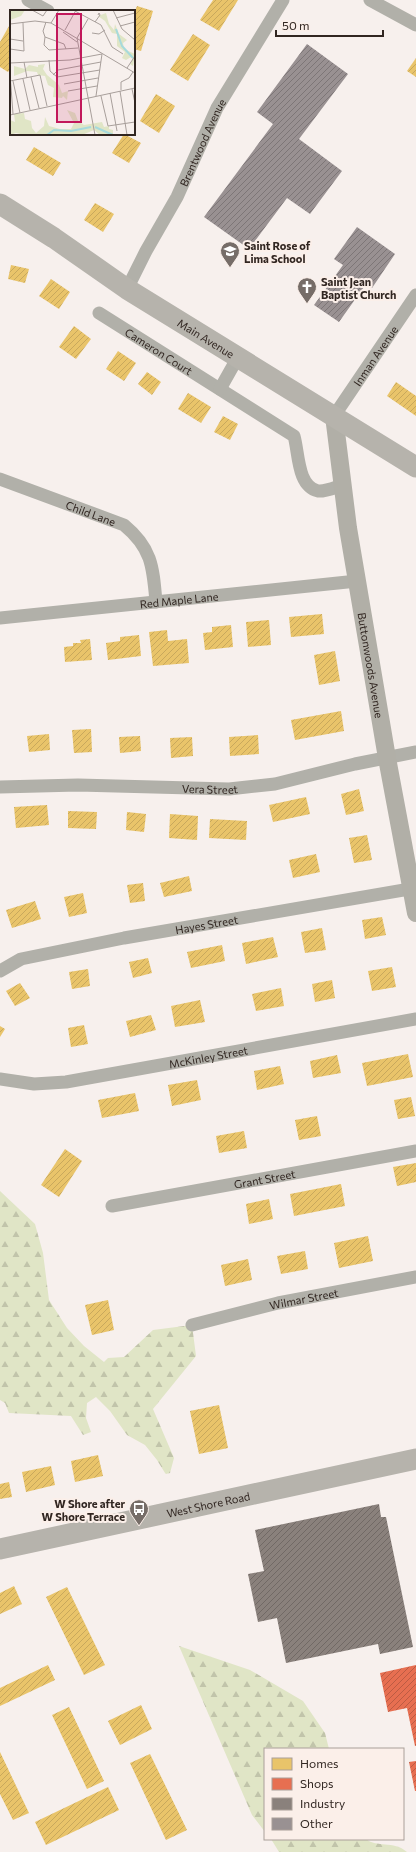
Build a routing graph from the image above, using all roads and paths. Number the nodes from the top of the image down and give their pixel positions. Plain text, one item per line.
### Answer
1 (28, 0) edge
2 (283, 0) edge
3 (370, 0) edge
4 (46, 10) edge
5 (415, 22) edge
6 (0, 204) edge
7 (127, 289) junction
8 (416, 295) edge
9 (99, 313) dead end
10 (238, 357) junction
11 (220, 389) junction
12 (334, 416) junction
13 (416, 467) edge
14 (0, 479) edge
15 (343, 485) junction
16 (358, 581) junction
17 (156, 602) junction
18 (0, 618) edge
19 (416, 752) edge
20 (387, 758) junction
21 (0, 787) edge
22 (414, 888) edge
23 (416, 914) edge
24 (0, 971) edge
25 (416, 1019) edge
26 (0, 1079) edge
27 (416, 1151) edge
28 (112, 1206) dead end
29 (416, 1277) edge
30 (192, 1325) dead end
31 (416, 1459) edge
32 (0, 1549) edge

1 - 4 street
2 - 7 street, Brentwood Avenue
3 - 5 street
6 - 7 main road, Main Avenue
7 - 10 main road, Main Avenue
8 - 12 street, Inman Avenue
9 - 11 street, Cameron Court
10 - 11 street
10 - 12 main road, Main Avenue
11 - 15 street, Cameron Court
12 - 13 main road, Main Avenue
12 - 15 street, Buttonwoods Avenue
14 - 17 street, Child Lane
15 - 16 street, Buttonwoods Avenue
16 - 17 street, Red Maple Lane
16 - 20 street, Buttonwoods Avenue
17 - 18 street, Red Maple Lane
19 - 20 street, Vera Street
20 - 21 street, Vera Street
20 - 22 street, Buttonwoods Avenue
22 - 23 street, Buttonwoods Avenue
22 - 24 street, Hayes Street
25 - 26 street, McKinley Street
27 - 28 street, Grant Street
29 - 30 street, Wilmar Street
31 - 32 main road, West Shore Road

